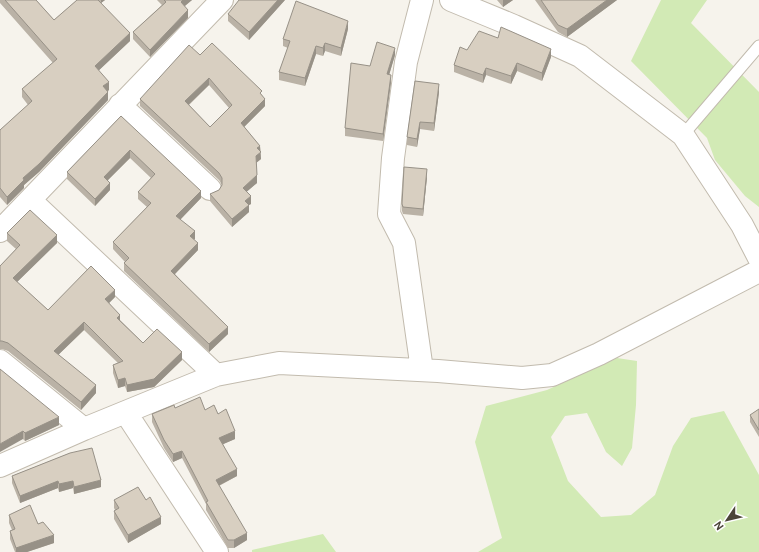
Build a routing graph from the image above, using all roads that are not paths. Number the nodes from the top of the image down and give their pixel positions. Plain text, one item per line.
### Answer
1 (222, 0) edge
2 (422, 0) edge
3 (451, 0) edge
4 (759, 46) edge
5 (120, 105) junction
6 (683, 135) junction
7 (210, 189) dead end
8 (30, 200) junction
9 (0, 231) edge
10 (759, 258) edge
11 (759, 271) edge
12 (0, 361) edge
13 (422, 370) junction
14 (216, 375) junction
15 (126, 413) junction
16 (84, 429) junction
17 (0, 466) edge
18 (217, 552) edge

1 - 5 street
2 - 13 street
3 - 6 street
4 - 6 lane
5 - 7 street
5 - 8 street
6 - 10 street
8 - 9 street
8 - 14 street
11 - 13 street
12 - 16 street
13 - 14 street
14 - 15 street
15 - 16 street
15 - 18 street
16 - 17 street

